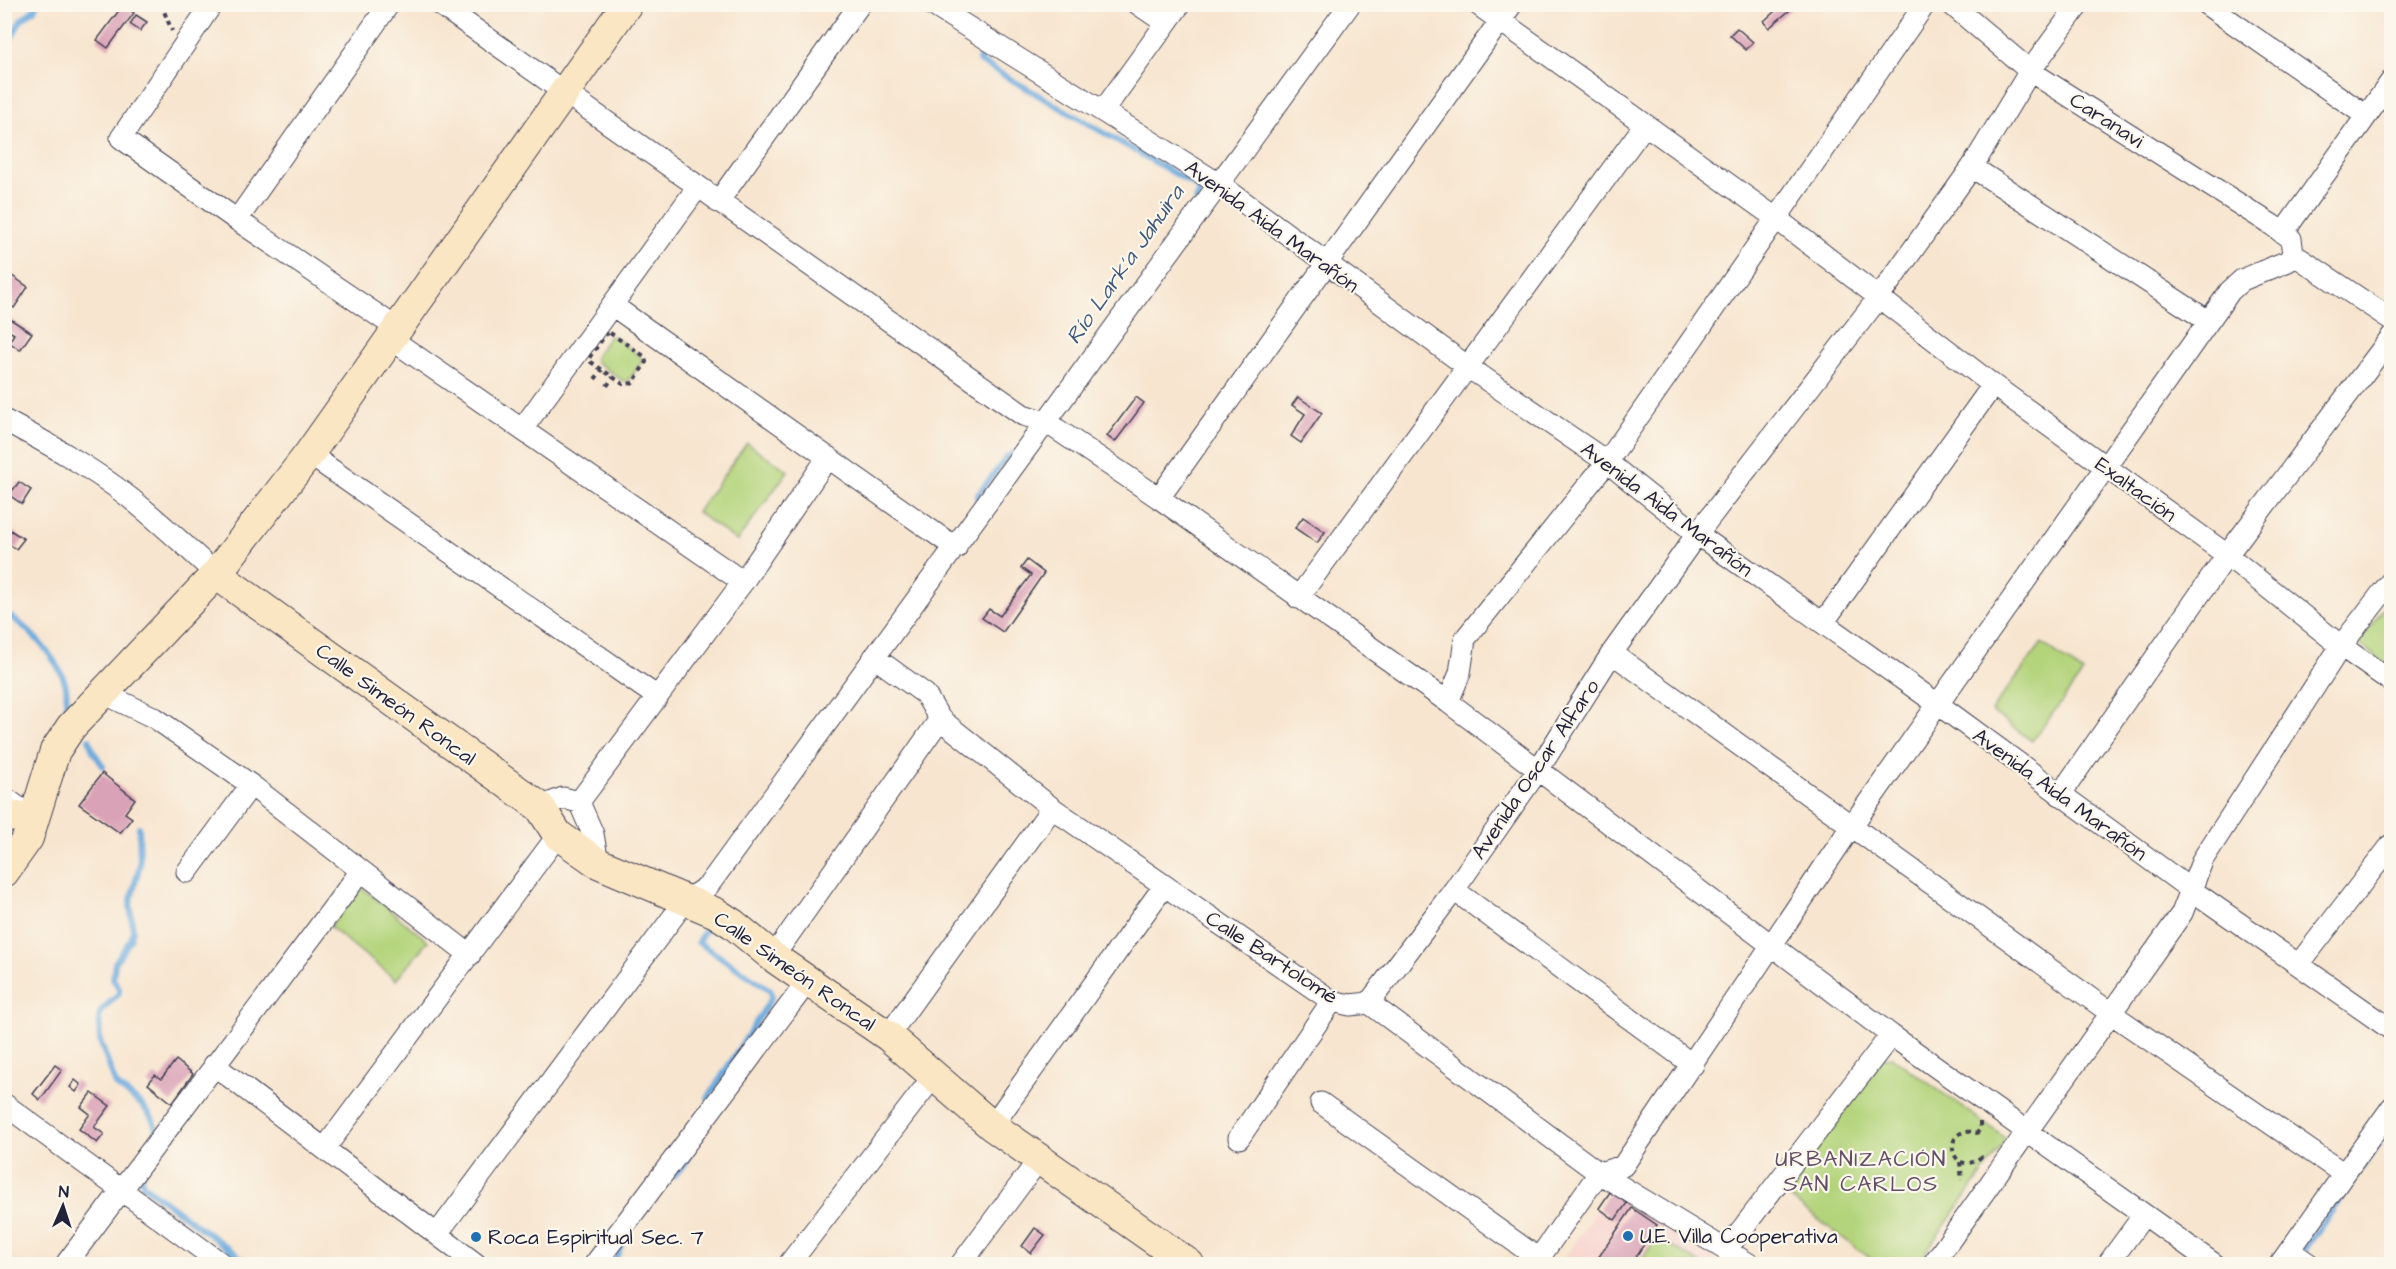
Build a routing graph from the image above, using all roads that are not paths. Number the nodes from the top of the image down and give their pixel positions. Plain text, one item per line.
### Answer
1 (213, 4) edge
2 (388, 4) edge
3 (439, 4) edge
4 (627, 4) edge
5 (860, 4) edge
6 (931, 4) edge
7 (1138, 4) edge
8 (1180, 4) edge
9 (1350, 4) edge
10 (1477, 4) edge
11 (1925, 4) edge
12 (1951, 4) edge
13 (2079, 4) edge
14 (2206, 4) edge
15 (1506, 13) edge
16 (1166, 23) junction
17 (2030, 71) junction
18 (2391, 81) edge
19 (564, 94) junction
20 (1103, 111) junction
21 (2365, 115) junction
22 (1644, 126) junction
23 (1972, 167) junction
24 (1218, 184) junction
25 (697, 188) junction
26 (718, 202) junction
27 (1778, 219) junction
28 (237, 220) junction
29 (2277, 229) junction
30 (2292, 254) junction
31 (1326, 265) junction
32 (1879, 297) junction
33 (612, 306) junction
34 (2391, 320) edge
35 (2208, 321) junction
36 (395, 334) junction
37 (2391, 336) edge
38 (1468, 367) junction
39 (1992, 385) junction
40 (4, 420) edge
41 (1046, 422) junction
42 (523, 428) junction
43 (309, 454) junction
44 (828, 457) junction
45 (1607, 462) junction
46 (2106, 467) junction
47 (1159, 498) junction
48 (1697, 534) junction
49 (956, 548) junction
50 (2227, 555) junction
51 (216, 574) junction
52 (2391, 579) edge
53 (743, 582) junction
54 (1298, 598) junction
55 (1823, 623) junction
56 (2341, 646) junction
57 (1612, 653) junction
58 (874, 657) junction
59 (2391, 682) edge
60 (103, 693) junction
61 (656, 696) junction
62 (1448, 702) junction
63 (1939, 705) junction
64 (940, 719) junction
65 (1538, 770) junction
66 (251, 785) junction
67 (2060, 795) junction
68 (4, 797) edge
69 (579, 802) junction
70 (540, 807) junction
71 (1052, 808) junction
72 (4, 816) edge
73 (34, 818) junction
74 (1851, 827) junction
75 (558, 835) junction
76 (2391, 844) edge
77 (598, 863) junction
78 (361, 871) junction
79 (4, 872) edge
80 (187, 872) dead end
81 (1164, 886) junction
82 (2190, 889) junction
83 (1454, 890) junction
84 (685, 901) junction
85 (1770, 945) junction
86 (470, 955) junction
87 (772, 957) junction
88 (2299, 964) junction
89 (808, 981) junction
90 (1332, 1001) junction
91 (1370, 1003) junction
92 (2112, 1014) junction
93 (2391, 1030) edge
94 (1891, 1035) junction
95 (888, 1036) junction
96 (214, 1065) junction
97 (1693, 1065) junction
98 (933, 1077) junction
99 (1321, 1103) dead end
100 (6, 1109) edge
101 (2388, 1121) edge
102 (992, 1126) junction
103 (2027, 1133) junction
104 (1239, 1138) dead end
105 (325, 1148) junction
106 (1040, 1158) junction
107 (1599, 1173) junction
108 (2344, 1174) junction
109 (122, 1190) junction
110 (2144, 1216) junction
111 (437, 1234) junction
112 (1726, 1250) junction
113 (2285, 1258) edge
114 (1537, 1262) edge
115 (66, 1264) edge
116 (222, 1264) edge
117 (476, 1264) edge
118 (595, 1264) edge
119 (789, 1264) edge
120 (962, 1264) edge
121 (1189, 1264) edge
122 (1749, 1264) edge
123 (1933, 1264) edge
124 (2108, 1264) edge
125 (2214, 1264) edge
126 (2309, 1264) edge

1 - 28 street
2 - 28 street
3 - 19 street
4 - 19 street
5 - 26 street
6 - 20 street, Avenida Aida Marañón
7 - 16 street
8 - 16 street
9 - 24 street
10 - 15 street, Exaltación
11 - 27 street
12 - 17 street, Caranavi
13 - 17 street, Avenida Oscar Alfaro
14 - 21 street
15 - 22 street, Exaltación
15 - 31 street
16 - 20 street
17 - 23 street, Avenida Oscar Alfaro
17 - 29 street, Caranavi
18 - 21 street
19 - 25 street
19 - 36 street
20 - 24 street, Avenida Aida Marañón
21 - 29 street
22 - 27 street, Exaltación
22 - 38 street
23 - 32 street, Avenida Oscar Alfaro
23 - 35 street
24 - 31 street, Avenida Aida Marañón
24 - 41 street
25 - 26 street
25 - 33 street
26 - 41 street
27 - 32 street, Exaltación
27 - 45 street
28 - 36 street
29 - 30 street
30 - 34 street
30 - 35 street
31 - 38 street, Avenida Aida Marañón
31 - 47 street
32 - 39 street, Exaltación
32 - 48 street, Avenida Oscar Alfaro
33 - 42 street
33 - 44 street
35 - 46 street
36 - 42 street
36 - 43 street
37 - 50 street
38 - 45 street, Avenida Aida Marañón
38 - 54 street
39 - 46 street, Exaltación
39 - 55 street
40 - 51 street
41 - 47 street
41 - 49 street
42 - 53 street
43 - 51 street
43 - 61 street
44 - 49 street
44 - 53 street
45 - 48 street, Avenida Aida Marañón
45 - 62 street
46 - 50 street, Exaltación
46 - 63 street
47 - 54 street
48 - 55 street, Avenida Aida Marañón
48 - 57 street, Avenida Oscar Alfaro
49 - 58 street
50 - 56 street, Exaltación
50 - 67 street
51 - 60 street
51 - 70 street, Calle Simeón Roncal
52 - 56 street
53 - 61 street
54 - 62 street
55 - 63 street, Avenida Aida Marañón
56 - 59 street, Exaltación
56 - 82 street
57 - 65 street, Avenida Oscar Alfaro
57 - 74 street
58 - 64 street, Calle Bartolomé
58 - 84 street
60 - 66 street
60 - 73 street
61 - 69 street
62 - 65 street
63 - 67 street, Avenida Aida Marañón
63 - 74 street
64 - 71 street, Calle Bartolomé
64 - 87 street
65 - 83 street, Avenida Oscar Alfaro
65 - 85 street
66 - 78 street
66 - 80 street
67 - 82 street, Avenida Aida Marañón
68 - 73 street
69 - 70 street
69 - 77 street
70 - 75 street, Calle Simeón Roncal
71 - 81 street, Calle Bartolomé
71 - 95 street
72 - 73 street
73 - 79 street
74 - 85 street
74 - 92 street
75 - 77 street, Calle Simeón Roncal
75 - 86 street
76 - 88 street
77 - 84 street, Calle Simeón Roncal
78 - 86 street
78 - 96 street
81 - 90 street, Calle Bartolomé
81 - 102 street
82 - 88 street, Avenida Aida Marañón
82 - 92 street
83 - 91 street, Avenida Oscar Alfaro
83 - 97 street
84 - 87 street, Calle Simeón Roncal
84 - 111 street
85 - 94 street
85 - 97 street
86 - 105 street
87 - 89 street, Calle Simeón Roncal
88 - 93 street, Avenida Aida Marañón
89 - 95 street, Calle Simeón Roncal
89 - 118 street
90 - 91 street, Calle Bartolomé
90 - 104 street
91 - 107 street, Calle Bartolomé
92 - 103 street
92 - 108 street
94 - 103 street
94 - 112 street
95 - 98 street, Calle Simeón Roncal
96 - 105 street
96 - 109 street
97 - 107 street
98 - 102 street, Calle Simeón Roncal
98 - 119 street
99 - 114 street
100 - 109 street
101 - 108 street
102 - 106 street, Calle Simeón Roncal
103 - 110 street
103 - 123 street
105 - 111 street
106 - 120 street
106 - 121 street, Calle Simeón Roncal
107 - 112 street, Calle Bartolomé
107 - 114 street
108 - 113 street
109 - 115 street
109 - 116 street
110 - 124 street
110 - 125 street
111 - 117 street
112 - 122 street, Calle Bartolomé
113 - 126 street

